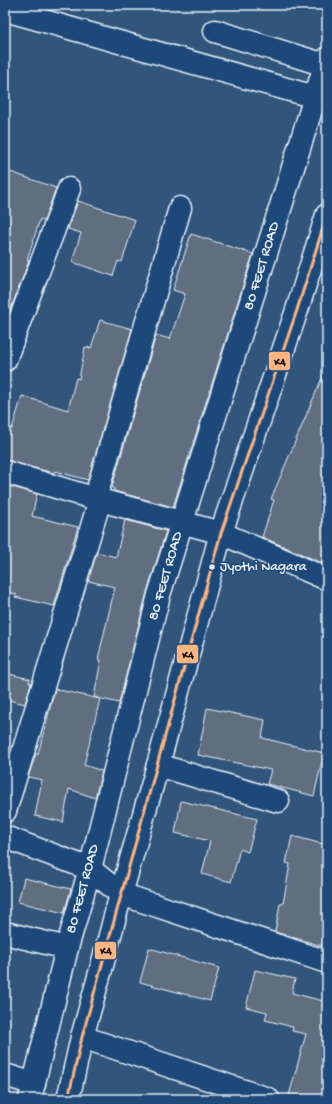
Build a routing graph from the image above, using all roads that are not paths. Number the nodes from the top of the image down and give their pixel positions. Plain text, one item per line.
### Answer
1 (7, 5) edge
2 (5, 10) edge
3 (215, 31) dead end
4 (326, 62) edge
5 (314, 97) junction
6 (69, 189) dead end
7 (180, 208) dead end
8 (327, 215) edge
9 (5, 360) edge
10 (5, 472) edge
11 (98, 500) junction
12 (182, 522) junction
13 (221, 533) junction
14 (327, 578) edge
15 (158, 765) junction
16 (278, 801) dead end
17 (5, 811) edge
18 (5, 837) edge
19 (90, 868) junction
20 (121, 894) junction
21 (5, 933) edge
22 (67, 948) junction
23 (327, 962) edge
24 (82, 1037) junction
25 (5, 1075) edge
26 (32, 1091) edge
27 (68, 1099) edge
28 (268, 1099) edge

1 - 2 street
2 - 5 street
3 - 4 street
4 - 5 street, 80 FEET ROAD
5 - 12 street, 80 FEET ROAD
6 - 9 street
7 - 11 street
8 - 13 street
10 - 11 street
11 - 12 street
11 - 17 street
12 - 13 street
12 - 19 street, 80 FEET ROAD
13 - 14 street
13 - 15 street
15 - 16 street
15 - 20 street
18 - 19 street
19 - 20 street
19 - 22 street, 80 FEET ROAD
20 - 23 street
20 - 24 street
21 - 22 street
22 - 26 street, 80 FEET ROAD
24 - 27 street
24 - 28 street
25 - 26 street

